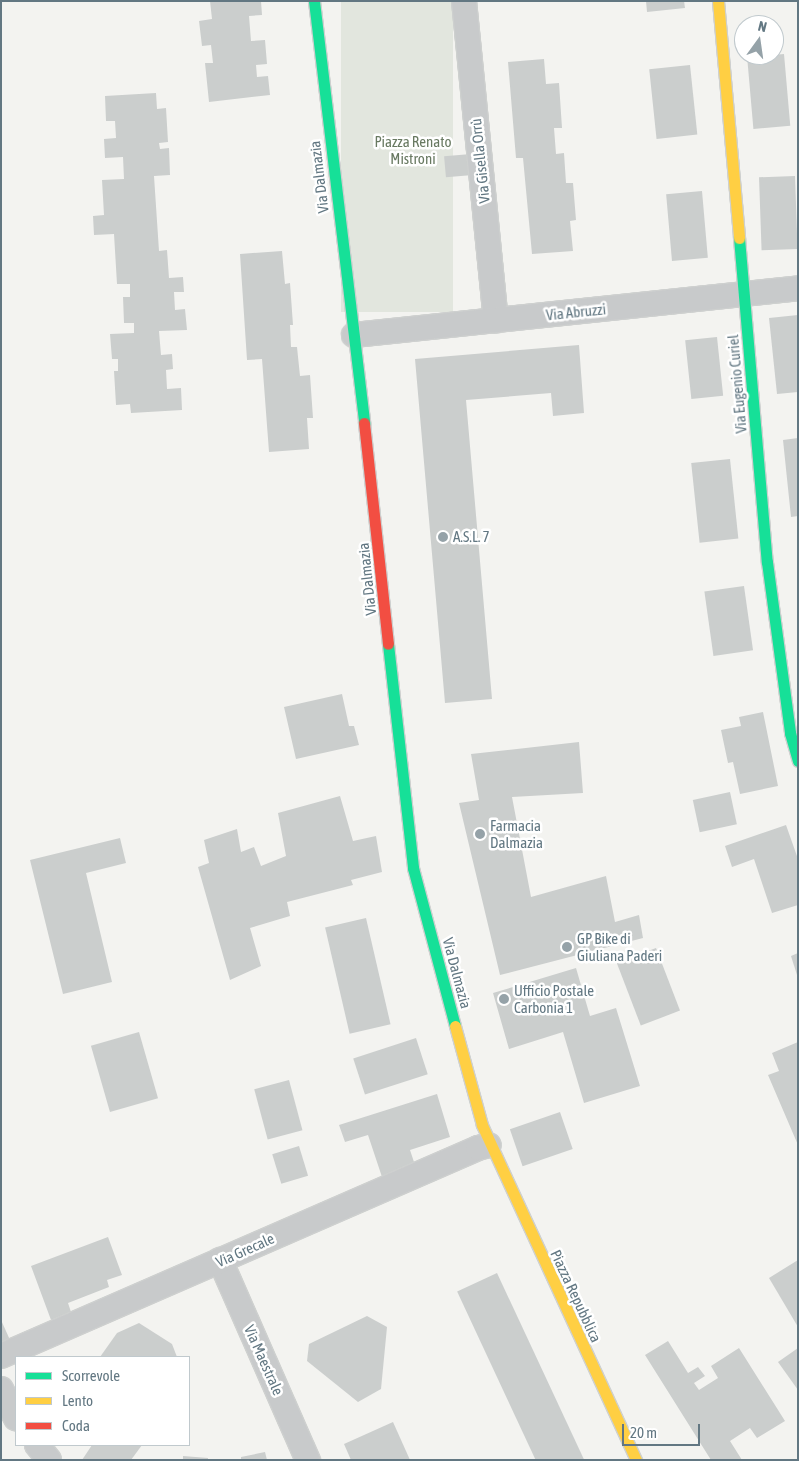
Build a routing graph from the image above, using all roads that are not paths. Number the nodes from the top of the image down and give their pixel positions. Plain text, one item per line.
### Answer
1 (314, 1) edge
2 (464, 1) edge
3 (718, 1) edge
4 (798, 288) edge
5 (744, 294) junction
6 (496, 320) junction
7 (354, 335) junction
8 (798, 762) edge
9 (489, 1145) junction
10 (220, 1260) junction
11 (1, 1356) edge
12 (1, 1389) edge
13 (15, 1416) edge
14 (39, 1446) edge
15 (49, 1460) edge
16 (308, 1460) edge
17 (636, 1460) edge

1 - 7 street, Via Dalmazia
2 - 6 street, Via Gisella Orrù
3 - 5 street, Via Eugenio Curiel
4 - 5 street, Via Abruzzi
5 - 6 street, Via Abruzzi
5 - 8 street, Via Eugenio Curiel
6 - 7 street, Via Abruzzi
7 - 9 street, Via Dalmazia
9 - 10 street, Via Grecale
9 - 17 street, Piazza Repubblica
10 - 11 street, Via Grecale
10 - 16 street, Via Maestrale
12 - 13 street
14 - 15 street

